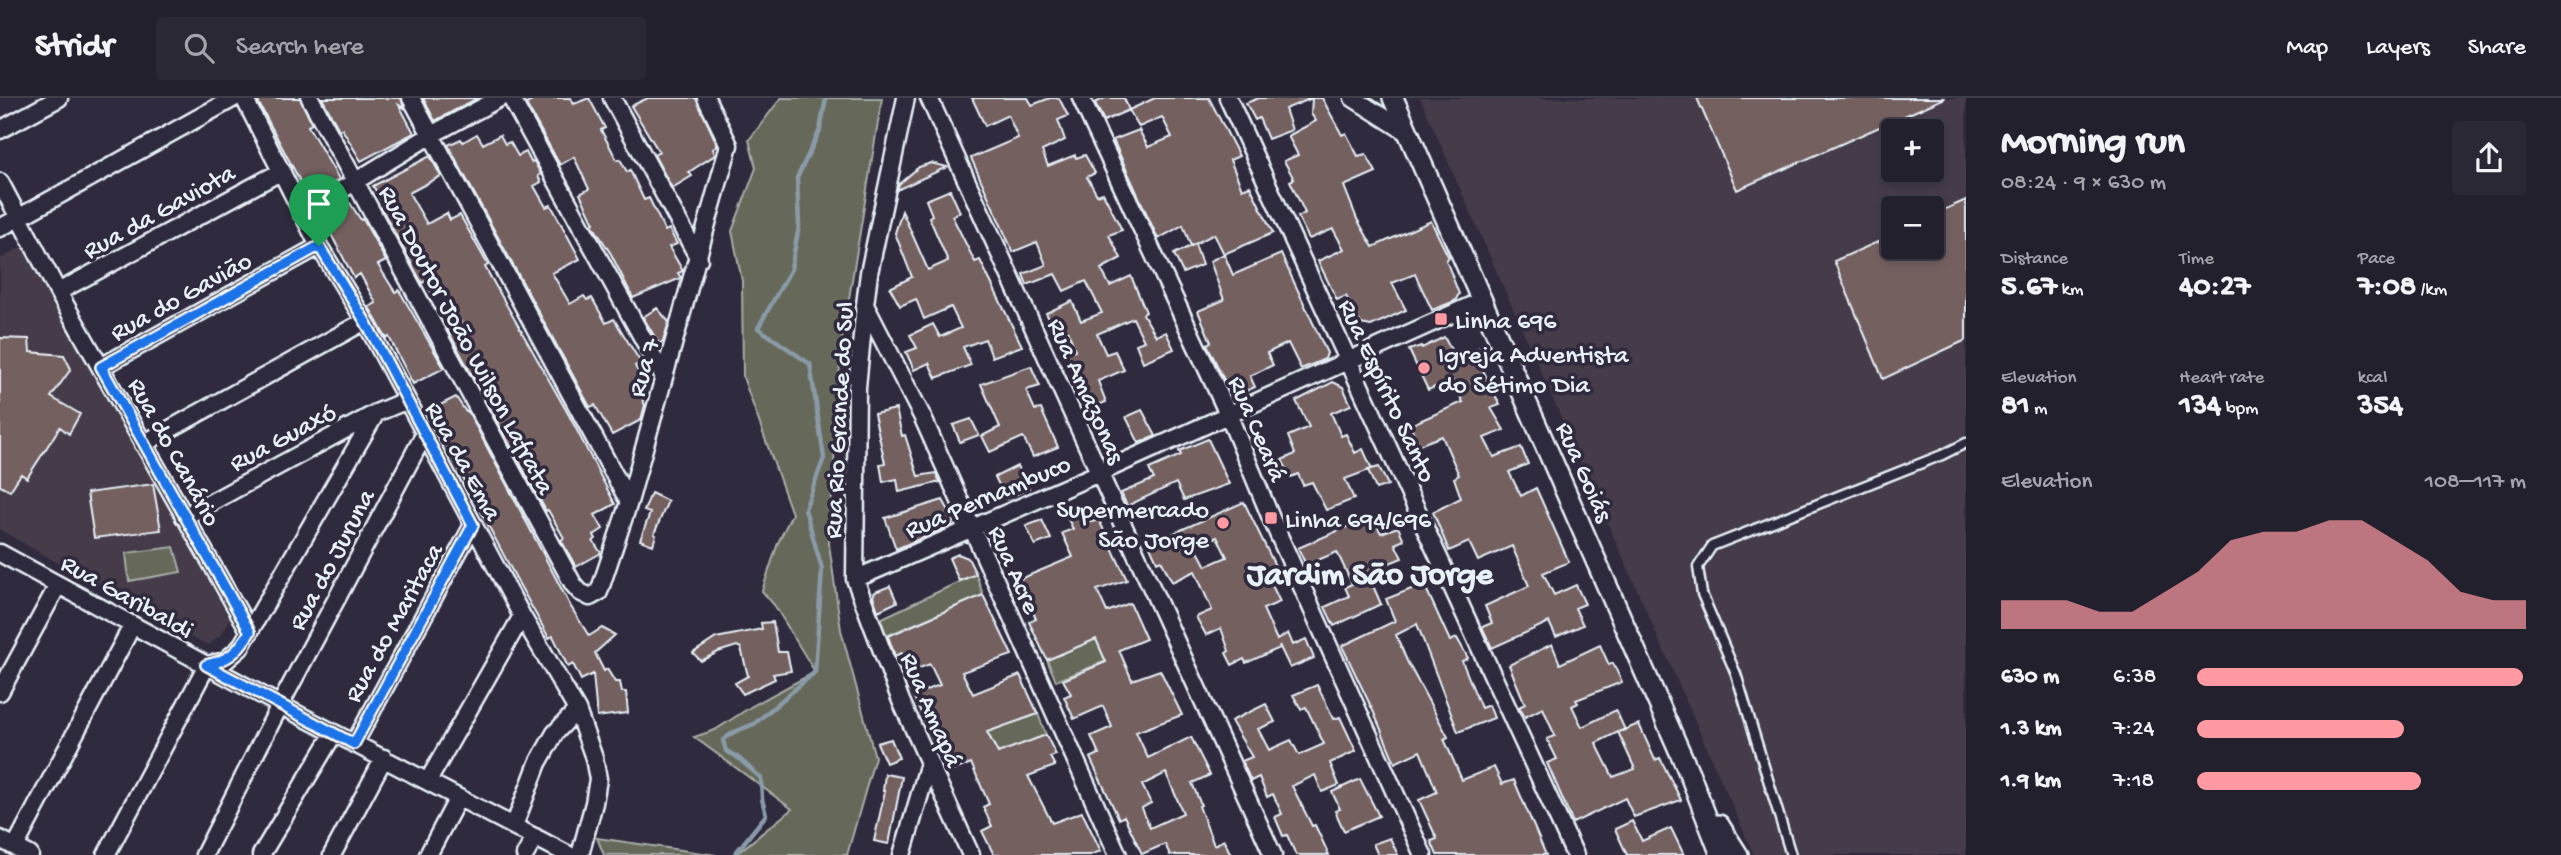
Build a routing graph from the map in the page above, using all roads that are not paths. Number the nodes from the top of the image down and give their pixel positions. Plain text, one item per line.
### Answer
1 (59, 98) edge
2 (234, 98) edge
3 (244, 98) edge
4 (310, 98) edge
5 (411, 98) edge
6 (500, 98) edge
7 (511, 98) edge
8 (612, 98) edge
9 (706, 98) edge
10 (906, 98) edge
11 (929, 98) edge
12 (1081, 98) edge
13 (1228, 98) edge
14 (1353, 98) edge
15 (1393, 98) edge
16 (0, 130) edge
17 (431, 135) junction
18 (1411, 135) junction
19 (282, 171) junction
20 (355, 181) junction
21 (0, 182) edge
22 (302, 214) junction
23 (18, 217) junction
24 (0, 228) edge
25 (319, 246) junction
26 (699, 259) junction
27 (58, 292) junction
28 (1483, 300) junction
29 (865, 305) junction
30 (365, 321) junction
31 (1348, 360) junction
32 (101, 367) junction
33 (664, 377) junction
34 (405, 401) junction
35 (376, 413) junction
36 (1228, 414) junction
37 (424, 435) junction
38 (1966, 443) edge
39 (143, 444) junction
40 (1099, 473) junction
41 (629, 502) junction
42 (184, 517) junction
43 (473, 525) junction
44 (971, 527) junction
45 (0, 553) edge
46 (855, 579) junction
47 (58, 586) junction
48 (590, 597) joint
49 (522, 616) junction
50 (132, 626) junction
51 (250, 632) junction
52 (206, 665) junction
53 (0, 692) edge
54 (280, 705) junction
55 (577, 710) junction
56 (334, 733) junction
57 (354, 744) junction
58 (384, 758) junction
59 (929, 763) junction
60 (1690, 775) junction
61 (428, 781) junction
62 (458, 798) junction
63 (513, 826) junction
64 (535, 837) junction
65 (7, 843) edge
66 (30, 855) edge
67 (106, 855) edge
68 (204, 855) edge
69 (261, 855) edge
70 (332, 855) edge
71 (428, 855) edge
72 (525, 855) edge
73 (569, 855) edge
74 (580, 855) edge
75 (902, 855) edge
76 (971, 855) edge
77 (1118, 855) edge
78 (1273, 855) edge
79 (1423, 855) edge
80 (1575, 855) edge
81 (1721, 855) edge
82 (1738, 855) edge
83 (1791, 855) edge

1 - 16 street
2 - 23 street
3 - 19 street, Rua da Ema
4 - 20 street, Rua Doutor João Wilson Lafrata
5 - 17 street
6 - 17 street
7 - 33 street
8 - 26 street
9 - 26 street, Rua 7
10 - 29 street, Rua Rio Grande do Sul
11 - 40 street, Rua Amazonas
12 - 36 street, Rua Ceará
13 - 31 street, Rua Espírito Santo
14 - 18 street
15 - 18 street, Rua Goiás
17 - 20 street
17 - 41 street
18 - 28 street, Rua Goiás
19 - 22 street, Rua da Ema
19 - 27 street, Rua da Gaviota
20 - 22 street
20 - 48 street, Rua Doutor João Wilson Lafrata
21 - 23 street, Rua do Canário
22 - 25 street, Rua da Ema
23 - 24 street
23 - 27 street, Rua do Canário
25 - 30 street, Rua da Ema
25 - 32 street, Rua do Gavião
26 - 33 street, Rua 7
27 - 32 street, Rua do Canário
28 - 31 street, Rua Pernambuco
28 - 60 street, Rua Goiás
29 - 44 street, Rua Acre
29 - 46 street, Rua Rio Grande do Sul
30 - 34 street, Rua da Ema
30 - 39 street
31 - 36 street, Rua Pernambuco
31 - 80 street, Rua Espírito Santo
32 - 39 street, Rua do Canário
33 - 41 street, Rua 7
34 - 35 street, Rua Guaxó
34 - 37 street, Rua da Ema
35 - 42 street, Rua Guaxó
35 - 51 street
36 - 40 street, Rua Pernambuco
36 - 79 street, Rua Ceará
37 - 43 street, Rua da Ema
37 - 54 street, Rua do Juruna
38 - 83 lane
39 - 42 street, Rua do Canário
40 - 44 street, Rua Pernambuco
40 - 78 street, Rua Amazonas
41 - 48 street, Rua 7
42 - 51 street, Rua do Canário
43 - 49 street, Rua da Ema
43 - 57 street, Rua do Maritaca
44 - 46 street, Rua Pernambuco
44 - 77 street, Rua Acre
45 - 47 street, Rua Garibaldi
46 - 59 street, Rua Amapá
47 - 50 street, Rua Garibaldi
47 - 53 street
49 - 55 street, Rua da Ema
49 - 61 street
50 - 52 street, Rua Garibaldi
50 - 65 street
51 - 52 street
52 - 54 street, Rua Garibaldi
52 - 67 street
54 - 56 street, Rua Garibaldi
54 - 68 street, Rua do Juruna
55 - 63 street
55 - 74 street, Rua da Ema
56 - 57 street, Rua Garibaldi
56 - 69 street
57 - 58 street, Rua Garibaldi
58 - 61 street, Rua Garibaldi
58 - 70 street
59 - 75 street
59 - 76 street, Rua Amapá
60 - 81 street, Rua Goiás
60 - 82 street, Rua Goiás
61 - 62 street, Rua Garibaldi
62 - 63 street, Rua Garibaldi
62 - 71 street
63 - 64 street, Rua Garibaldi
64 - 72 street
64 - 73 street, Rua Garibaldi
65 - 66 street

